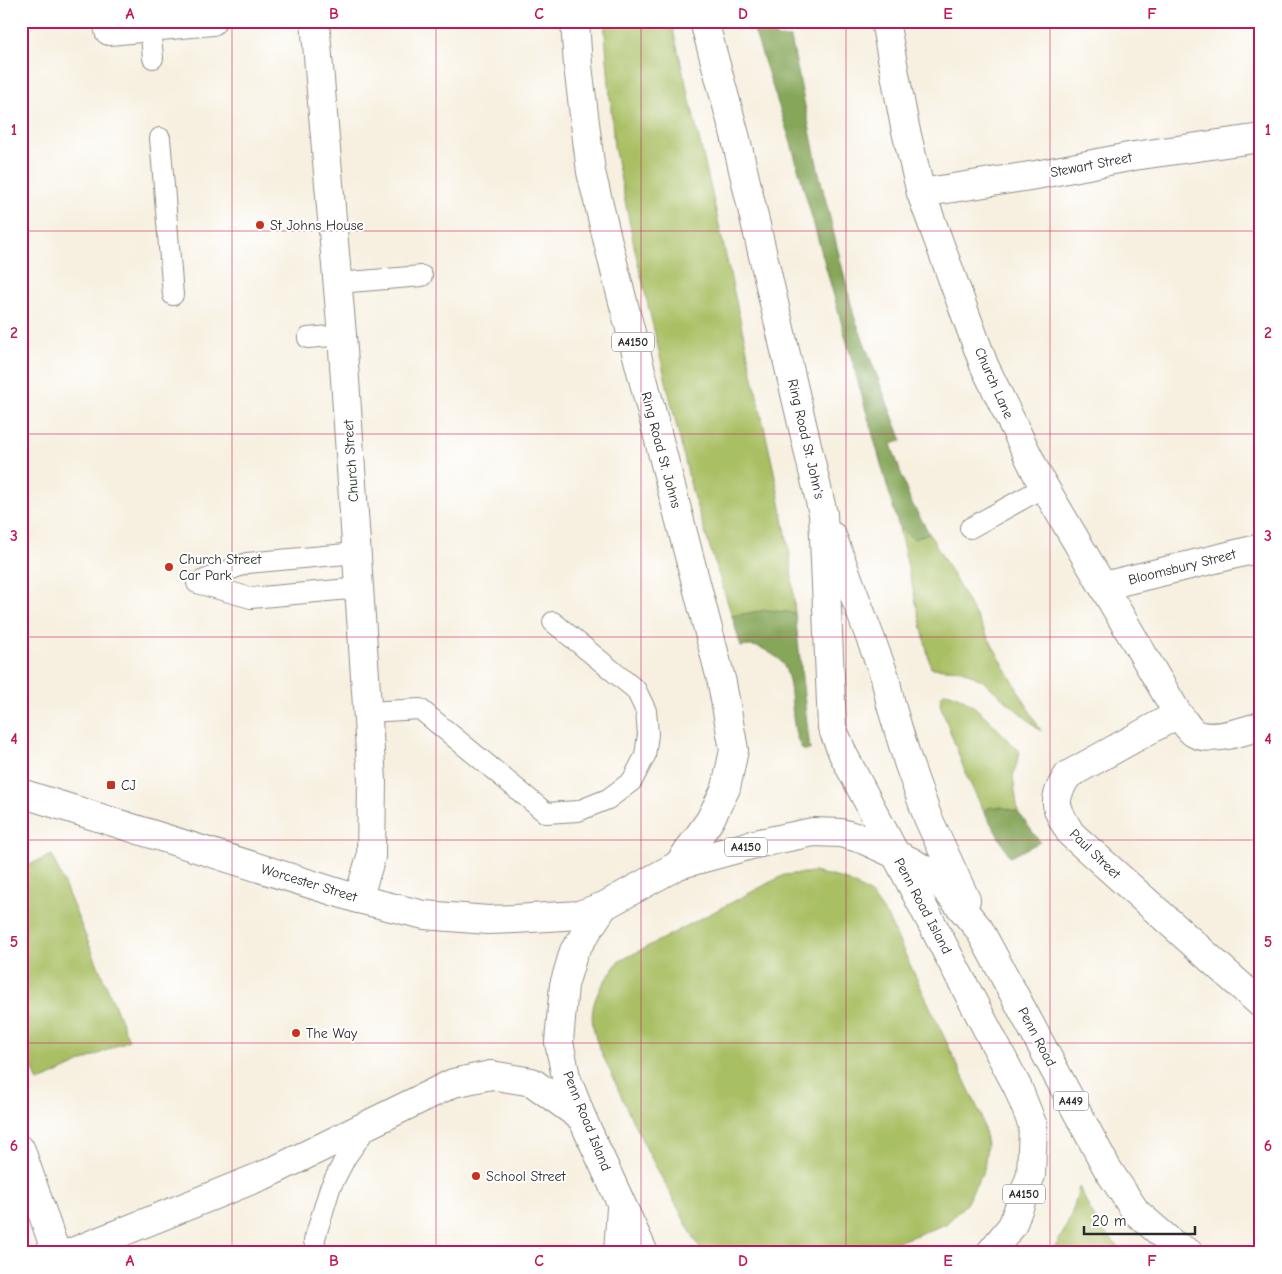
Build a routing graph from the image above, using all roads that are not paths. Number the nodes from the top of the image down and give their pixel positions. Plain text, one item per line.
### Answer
1 (108, 21) edge
2 (212, 21) edge
3 (315, 21) edge
4 (575, 21) edge
5 (704, 21) edge
6 (885, 21) edge
7 (150, 26) junction
8 (153, 58) dead end
9 (160, 138) dead end
10 (1261, 138) edge
11 (921, 193) junction
12 (422, 276) dead end
13 (338, 283) junction
14 (172, 295) dead end
15 (342, 335) junction
16 (308, 338) dead end
17 (1044, 486) junction
18 (824, 514) junction
19 (970, 528) dead end
20 (1261, 548) edge
21 (357, 553) junction
22 (1103, 586) junction
23 (360, 588) junction
24 (553, 622) dead end
25 (368, 712) junction
26 (1178, 714) junction
27 (1261, 726) edge
28 (21, 793) edge
29 (894, 853) junction
30 (678, 865) junction
31 (358, 899) junction
32 (604, 906) junction
33 (979, 929) junction
34 (1261, 1004) edge
35 (582, 1118) junction
36 (370, 1125) junction
37 (21, 1150) edge
38 (621, 1201) junction
39 (56, 1253) edge
40 (70, 1253) edge
41 (318, 1253) edge
42 (618, 1253) edge
43 (644, 1253) edge
44 (990, 1253) edge
45 (1189, 1253) edge

1 - 7 main road
2 - 7 main road
3 - 13 main road, Church Street
4 - 30 main road, Ring Road St. Johns / A4150
5 - 18 main road, Ring Road St. John's / A4150
6 - 11 main road, Church Lane
7 - 8 lane
9 - 14 lane
10 - 11 main road, Stewart Street
11 - 17 main road, Church Lane
12 - 13 lane
13 - 15 main road, Church Street
15 - 16 lane
15 - 21 main road, Church Street
17 - 19 lane
17 - 22 main road, Church Lane
18 - 29 main road, Ring Road St. John's / A4150
18 - 33 main road
20 - 22 main road, Bloomsbury Street
21 - 23 main road, Church Street
21 - 23 lane
22 - 26 main road, Church Lane
23 - 25 main road, Church Street
24 - 25 lane
25 - 31 main road, Church Street
26 - 27 main road, Church Lane
26 - 34 main road, Paul Street
28 - 31 main road, Worcester Street
29 - 30 main road, Penn Road Island / A4150
29 - 33 main road, Penn Road / A449
29 - 44 main road, Penn Road Island / A4150
30 - 32 main road, Penn Road Island / A4150
31 - 32 main road, Worcester Street
32 - 35 main road, Penn Road Island / A4150
33 - 45 main road, Penn Road / A449
35 - 36 main road
35 - 38 main road, Penn Road Island / A4150
36 - 40 main road
36 - 41 lane
37 - 39 main road
38 - 42 main road, A4150
38 - 43 main road, Penn Road Island / A4150

